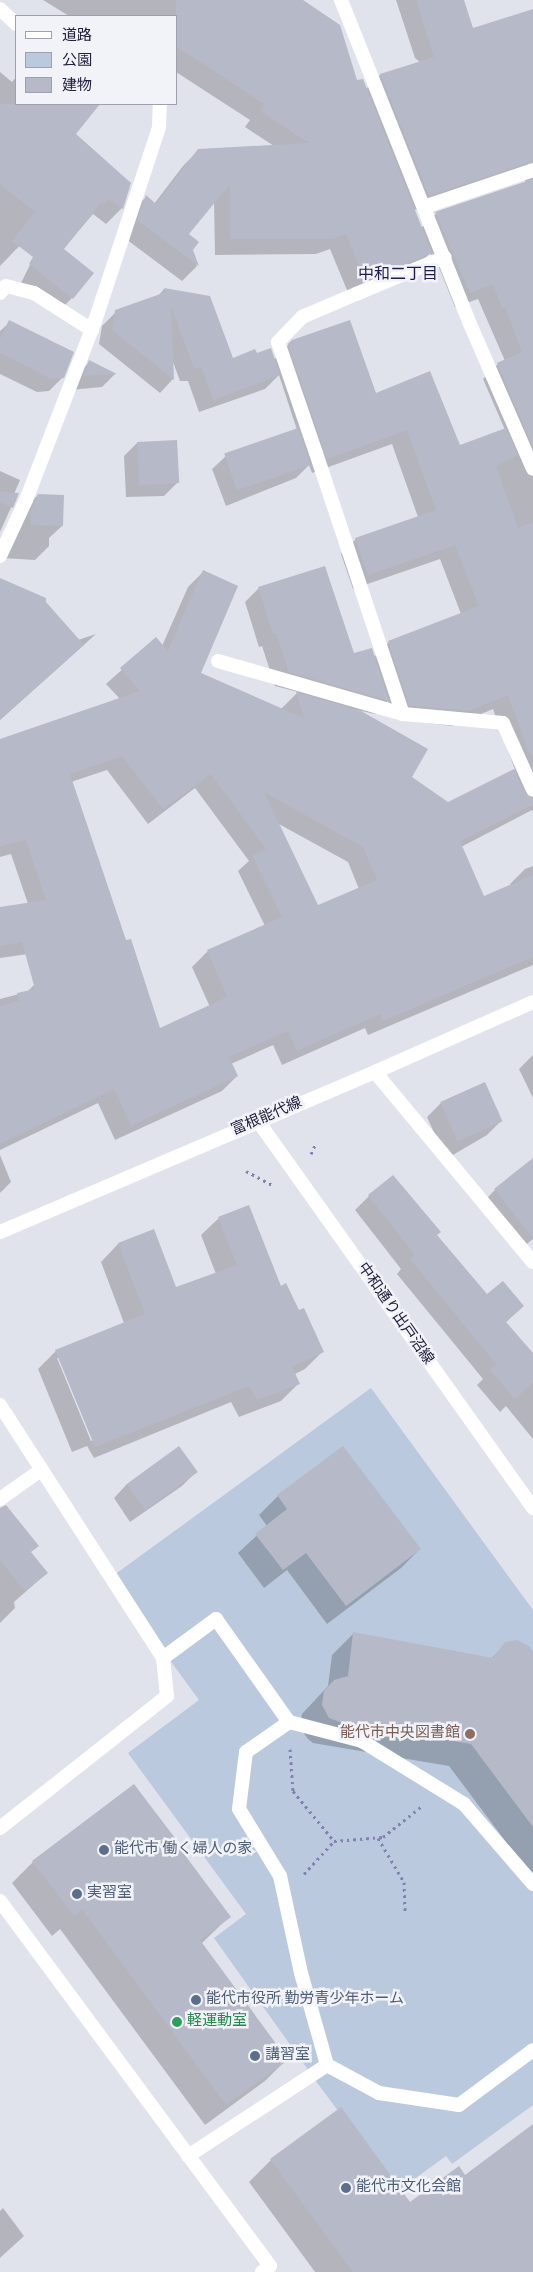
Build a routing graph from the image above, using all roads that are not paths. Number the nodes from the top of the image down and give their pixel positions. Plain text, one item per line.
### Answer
1 (342, 0) edge
2 (0, 9) edge
3 (15, 23) edge
4 (160, 105) edge
5 (533, 170) edge
6 (424, 207) junction
7 (445, 257) junction
8 (0, 293) edge
9 (92, 330) junction
10 (532, 465) edge
11 (0, 556) edge
12 (218, 661) dead end
13 (403, 714) junction
14 (533, 790) edge
15 (533, 1002) edge
16 (375, 1072) junction
17 (258, 1121) junction
18 (0, 1232) edge
19 (533, 1262) edge
20 (0, 1405) edge
21 (41, 1470) junction
22 (0, 1499) edge
23 (533, 1508) edge
24 (163, 1658) junction
25 (288, 1722) junction
26 (0, 1828) edge
27 (533, 1884) edge
28 (0, 1901) edge
29 (533, 2050) edge
30 (327, 2065) junction
31 (188, 2156) junction
32 (262, 2272) edge

1 - 6 street
2 - 3 street
4 - 9 street
5 - 6 street
6 - 7 street
7 - 10 street
7 - 13 street
8 - 9 street
9 - 11 street
12 - 13 street
13 - 14 street
15 - 16 street, 富根能代線
16 - 17 street, 富根能代線
16 - 19 street
17 - 18 street, 富根能代線
17 - 23 street, 中和通り出戸沼線
20 - 21 street
21 - 22 street
21 - 24 street
24 - 25 street
24 - 26 street
25 - 27 street
25 - 30 street
28 - 31 street
29 - 30 street
30 - 31 street
31 - 32 street

